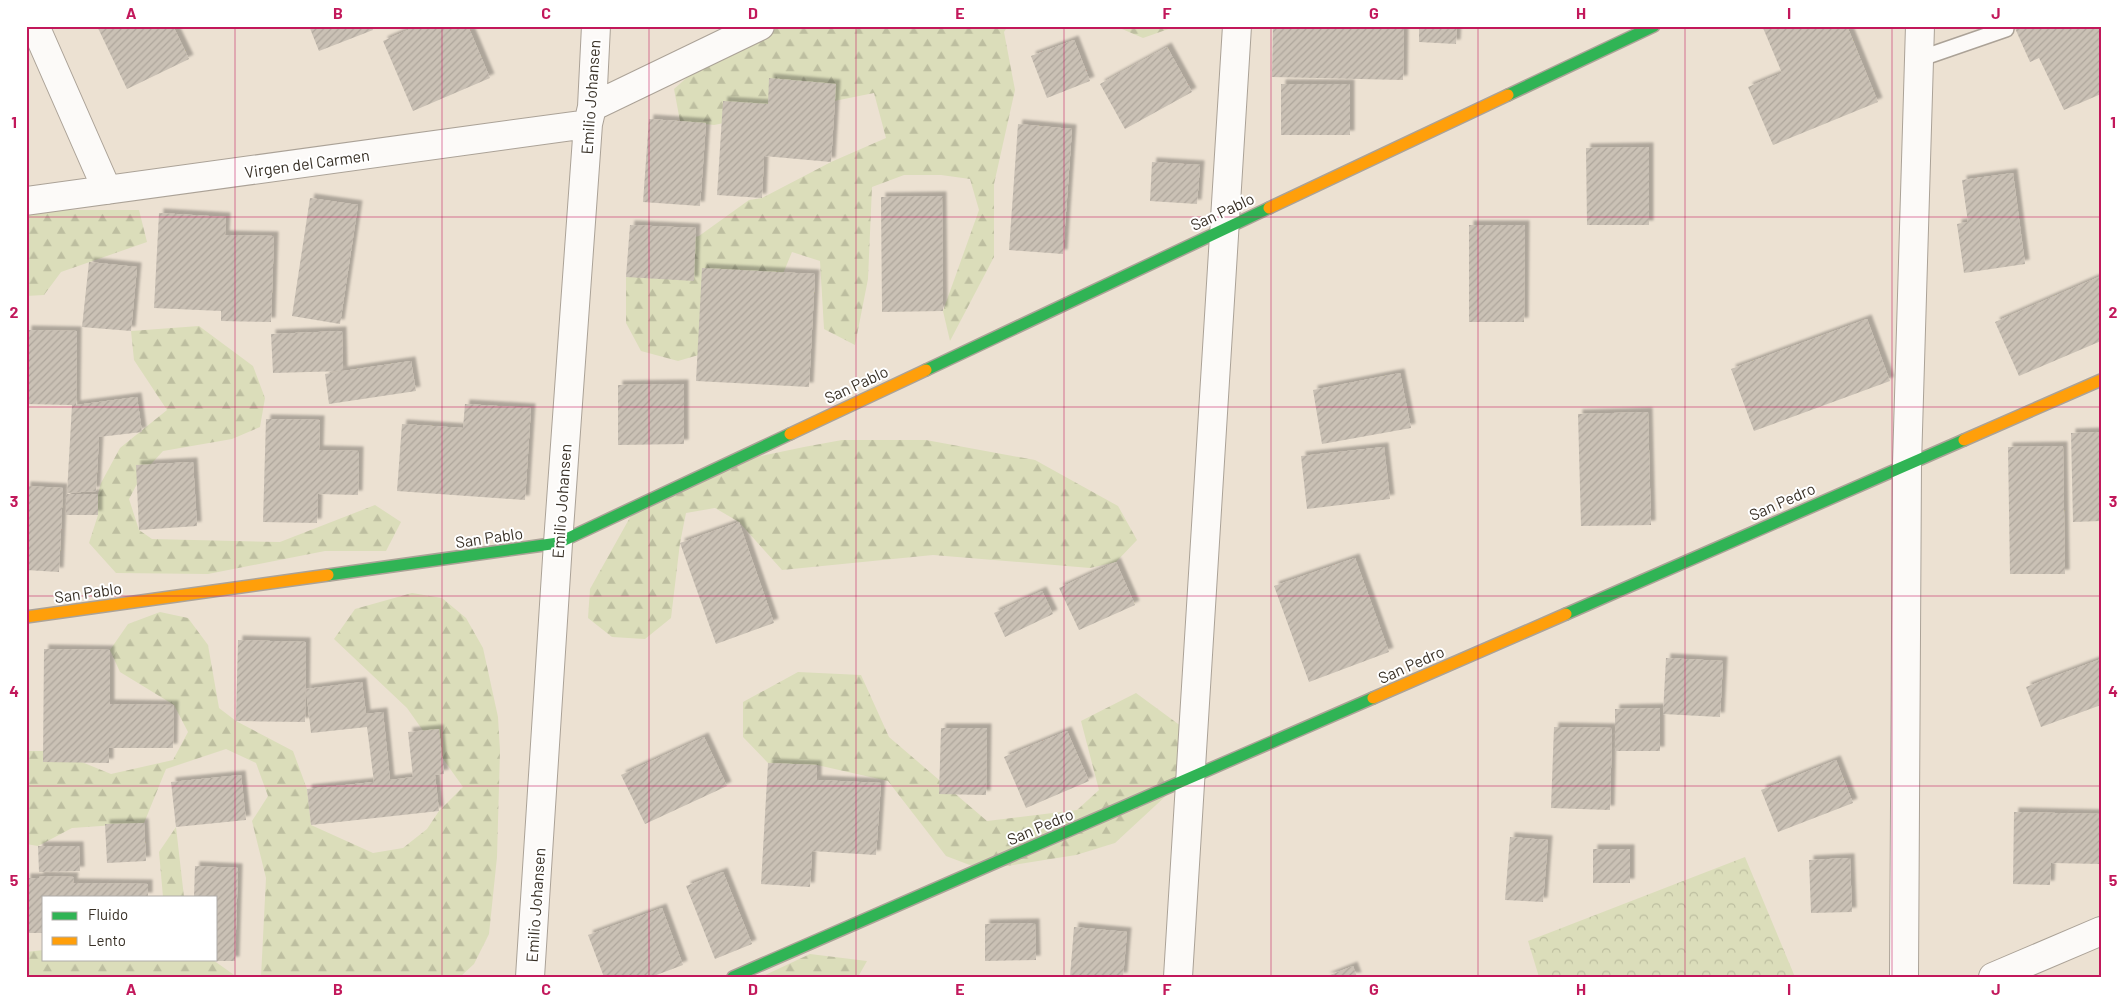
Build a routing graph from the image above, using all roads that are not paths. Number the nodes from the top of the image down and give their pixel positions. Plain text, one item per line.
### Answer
1 (35, 26) edge
2 (596, 26) edge
3 (760, 26) edge
4 (1237, 26) edge
5 (1654, 26) edge
6 (1920, 26) edge
7 (2006, 29) dead end
8 (1919, 60) junction
9 (590, 116) junction
10 (107, 190) junction
11 (26, 201) edge
12 (1224, 228) junction
13 (2101, 380) edge
14 (1907, 464) junction
15 (558, 544) junction
16 (26, 617) edge
17 (1189, 779) junction
18 (2101, 931) edge
19 (530, 977) edge
20 (733, 977) edge
21 (1178, 977) edge
22 (1904, 977) edge
23 (1993, 977) edge

1 - 10 street
2 - 9 street, Emilio Johansen
3 - 9 street, Virgen del Carmen
4 - 12 street
5 - 12 street, San Pablo
6 - 8 street
7 - 8 lane
8 - 14 street
9 - 10 street, Virgen del Carmen
9 - 15 street, Emilio Johansen
10 - 11 street, Virgen del Carmen
12 - 15 street, San Pablo
12 - 17 street
13 - 14 street, San Pedro
14 - 17 street, San Pedro
14 - 22 street
15 - 16 street, San Pablo
15 - 19 street, Emilio Johansen
17 - 20 street, San Pedro
17 - 21 street
18 - 23 street

